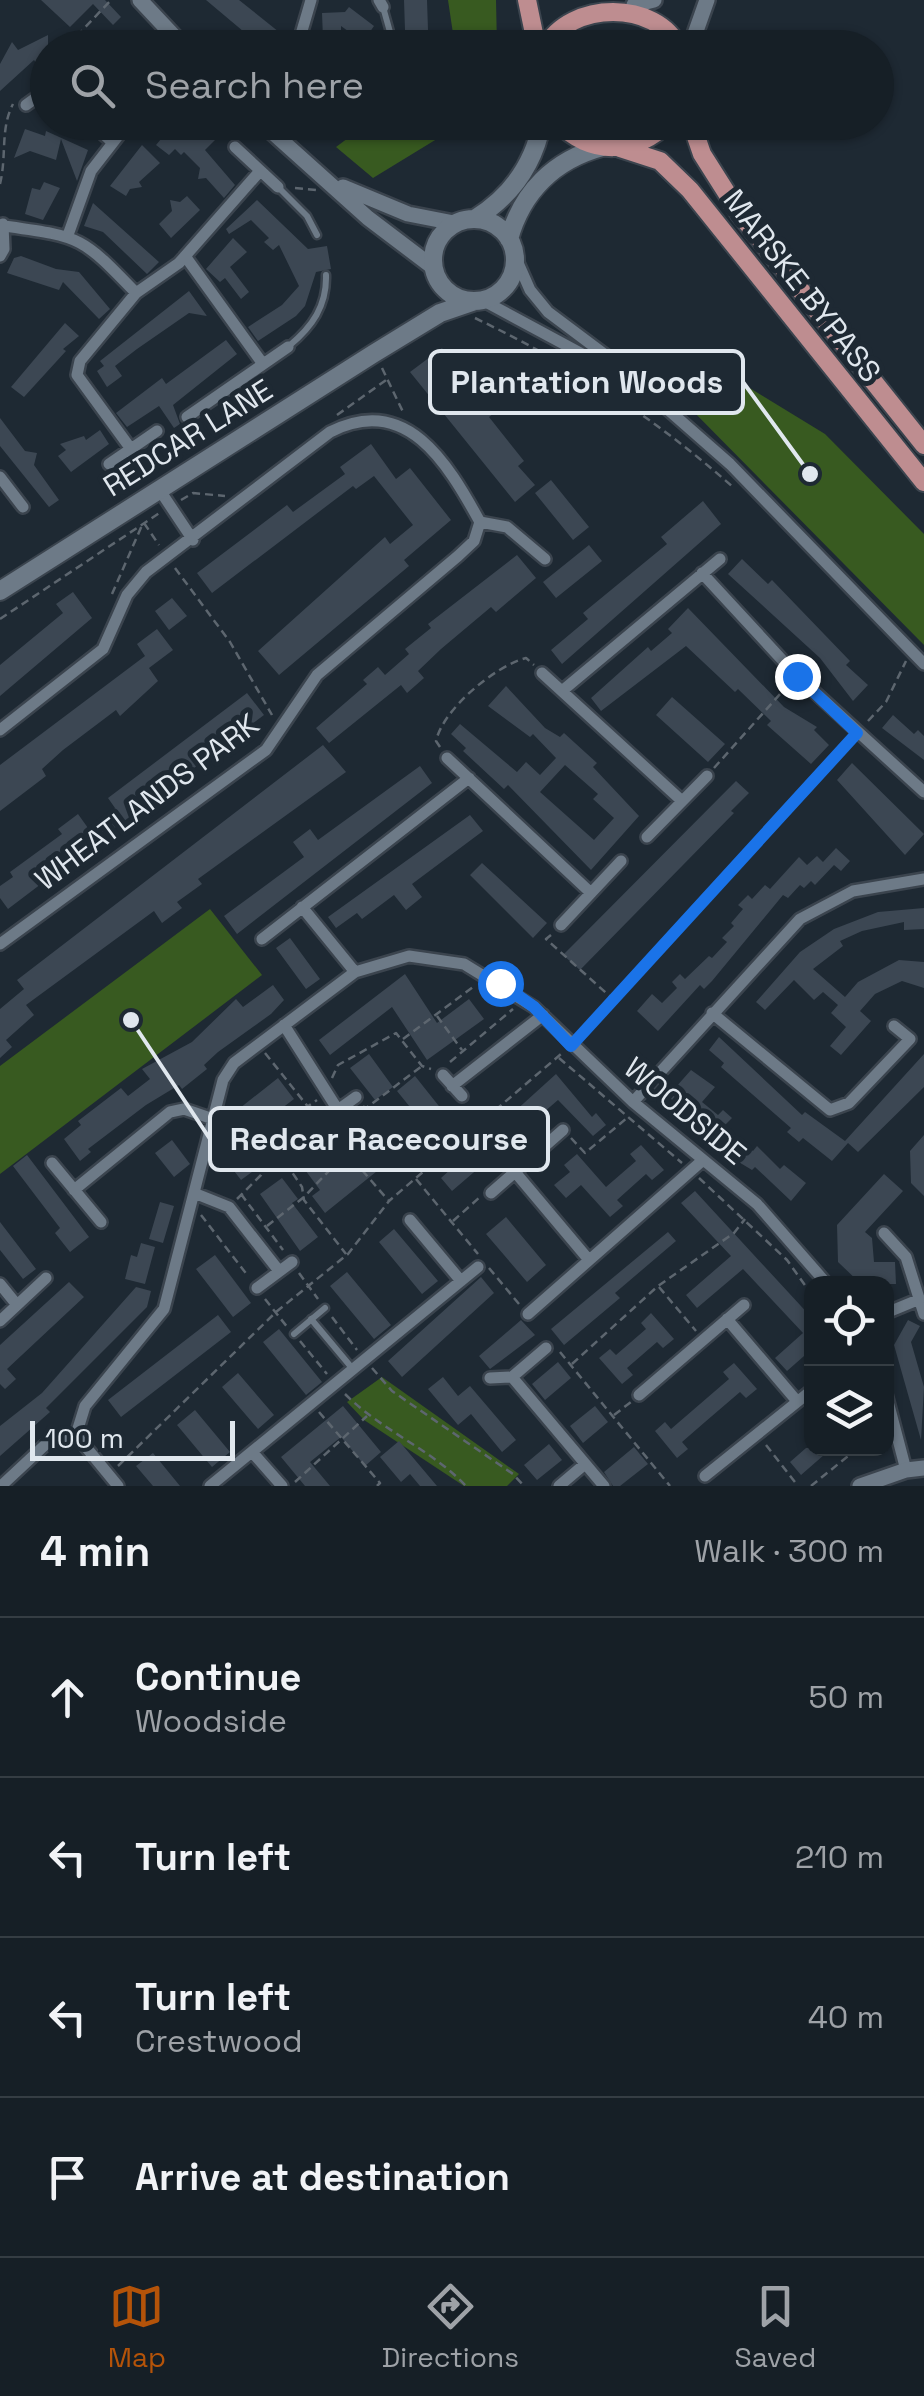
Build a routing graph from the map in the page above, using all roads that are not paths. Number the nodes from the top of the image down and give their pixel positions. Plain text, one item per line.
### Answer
1 (140, 0) edge
2 (312, 0) edge
3 (527, 0) edge
4 (654, 0) edge
5 (707, 0) edge
6 (608, 1) edge
7 (381, 3) edge
8 (634, 4) junction
9 (169, 30) edge
10 (303, 30) edge
11 (389, 30) edge
12 (533, 30) edge
13 (558, 30) edge
14 (667, 30) edge
15 (696, 30) edge
16 (30, 97) edge
17 (25, 99) road end
18 (282, 140) edge
19 (537, 140) edge
20 (580, 140) edge
21 (642, 140) edge
22 (697, 140) edge
23 (112, 142) edge
24 (235, 147) dead end
25 (611, 148) junction
26 (260, 171) junction
27 (334, 184) junction
28 (278, 187) joint
29 (476, 218) junction
30 (2, 224) edge
31 (454, 224) junction
32 (68, 235) junction
33 (317, 235) dead end
34 (512, 247) junction
35 (0, 256) edge
36 (185, 256) junction
37 (326, 275) dead end
38 (436, 275) junction
39 (136, 292) junction
40 (479, 300) junction
41 (406, 334) junction
42 (288, 347) joint
43 (264, 364) junction
44 (629, 378) junction
45 (186, 416) dead end
46 (157, 432) dead end
47 (924, 444) edge
48 (131, 449) junction
49 (108, 464) road end
50 (0, 477) edge
51 (924, 482) edge
52 (159, 488) junction
53 (23, 506) dead end
54 (480, 522) junction
55 (193, 540) junction
56 (545, 559) dead end
57 (720, 559) dead end
58 (702, 573) junction
59 (0, 591) edge
60 (924, 664) edge
61 (542, 672) road end
62 (562, 691) junction
63 (0, 730) edge
64 (447, 758) road end
65 (707, 776) road end
66 (469, 778) junction
67 (924, 792) edge
68 (682, 800) junction
69 (647, 837) dead end
70 (620, 861) dead end
71 (924, 879) edge
72 (591, 893) junction
73 (302, 907) junction
74 (561, 925) road end
75 (262, 939) dead end
76 (0, 944) edge
77 (355, 972) junction
78 (712, 1014) junction
79 (543, 1015) junction
80 (284, 1026) junction
81 (894, 1026) dead end
82 (440, 1074) road end
83 (452, 1086) junction
84 (462, 1096) road end
85 (356, 1097) road end
86 (633, 1102) junction
87 (338, 1110) junction
88 (213, 1119) junction
89 (321, 1122) road end
90 (563, 1130) road end
91 (703, 1160) junction
92 (52, 1163) dead end
93 (514, 1172) junction
94 (74, 1190) junction
95 (491, 1193) road end
96 (192, 1198) junction
97 (410, 1220) dead end
98 (101, 1222) dead end
99 (884, 1233) dead end
100 (588, 1260) junction
101 (292, 1262) dead end
102 (478, 1267) dead end
103 (280, 1271) junction
104 (820, 1276) edge
105 (46, 1278) dead end
106 (461, 1281) junction
107 (0, 1284) edge
108 (257, 1288) road end
109 (920, 1299) junction
110 (744, 1304) dead end
111 (17, 1305) junction
112 (325, 1308) dead end
113 (894, 1310) edge
114 (528, 1314) road end
115 (924, 1314) edge
116 (312, 1319) junction
117 (727, 1319) junction
118 (0, 1321) edge
119 (294, 1334) road end
120 (549, 1346) road end
121 (353, 1369) junction
122 (512, 1377) junction
123 (490, 1378) dead end
124 (639, 1395) road end
125 (804, 1395) edge
126 (796, 1400) junction
127 (894, 1424) edge
128 (76, 1436) junction
129 (252, 1452) junction
130 (586, 1464) junction
131 (924, 1468) edge
132 (906, 1470) junction
133 (705, 1476) dead end
134 (1, 1486) edge
135 (118, 1486) edge
136 (210, 1486) edge
137 (282, 1486) edge
138 (560, 1486) edge
139 (604, 1486) edge
140 (860, 1486) edge

1 - 9 street
2 - 10 street
3 - 12 main road
4 - 8 street
5 - 15 street
6 - 8 main road
6 - 13 main road
7 - 11 lane
8 - 14 main road
16 - 17 street
18 - 27 street
19 - 29 main road
20 - 25 main road, MARSKE BYPASS
21 - 25 main road
22 - 47 main road, MARSKE BYPASS
23 - 32 street
24 - 26 street
25 - 34 main road
25 - 51 main road, MARSKE BYPASS
26 - 28 street
26 - 36 street
27 - 31 street
27 - 38 street
28 - 33 lane
29 - 31 main road
29 - 34 main road
30 - 32 street
30 - 35 street
31 - 38 main road
32 - 39 street
34 - 40 main road
34 - 44 street
36 - 39 street
36 - 43 street
37 - 42 lane
38 - 40 main road
38 - 41 main road, REDCAR LANE
39 - 48 street
40 - 41 main road, REDCAR LANE
40 - 44 street
41 - 52 main road, REDCAR LANE
42 - 43 street
43 - 45 street
44 - 60 street
46 - 48 street
48 - 49 street
50 - 53 street
52 - 55 street
52 - 59 main road, REDCAR LANE
54 - 55 street
54 - 56 street
54 - 76 street, WHEATLANDS PARK
55 - 63 street
57 - 58 street
58 - 62 street
58 - 67 street
61 - 62 street
62 - 68 street
64 - 66 street
65 - 68 street
66 - 72 street
66 - 73 street
68 - 69 street
70 - 72 street
71 - 78 street
72 - 74 street
73 - 75 street
73 - 77 street
77 - 79 street, WOODSIDE
77 - 80 street, WOODSIDE
78 - 81 street
78 - 86 street
79 - 83 street
79 - 86 street, WOODSIDE
80 - 87 street
80 - 88 street, WOODSIDE
82 - 83 street
83 - 84 street
85 - 87 street
86 - 91 street, WOODSIDE
87 - 89 street
88 - 94 street
88 - 96 street, WOODSIDE
90 - 93 street
91 - 100 street
91 - 104 street, WOODSIDE
92 - 94 street
93 - 95 street
93 - 100 street
94 - 98 street
96 - 103 street
96 - 128 street, WOODSIDE
97 - 106 street
99 - 109 street
100 - 114 street
101 - 103 street
102 - 106 street
103 - 108 street
105 - 111 street
106 - 121 street
107 - 111 street
109 - 113 street
109 - 115 street
110 - 117 street
111 - 118 street
112 - 116 lane
116 - 119 lane
116 - 121 lane
117 - 124 street
117 - 126 street
120 - 122 street
121 - 129 street
122 - 123 street
122 - 130 street
125 - 126 street
126 - 133 street
127 - 132 street
128 - 134 street
128 - 135 street
129 - 136 street
129 - 137 street
130 - 138 street
130 - 139 street
131 - 132 street
132 - 140 street

